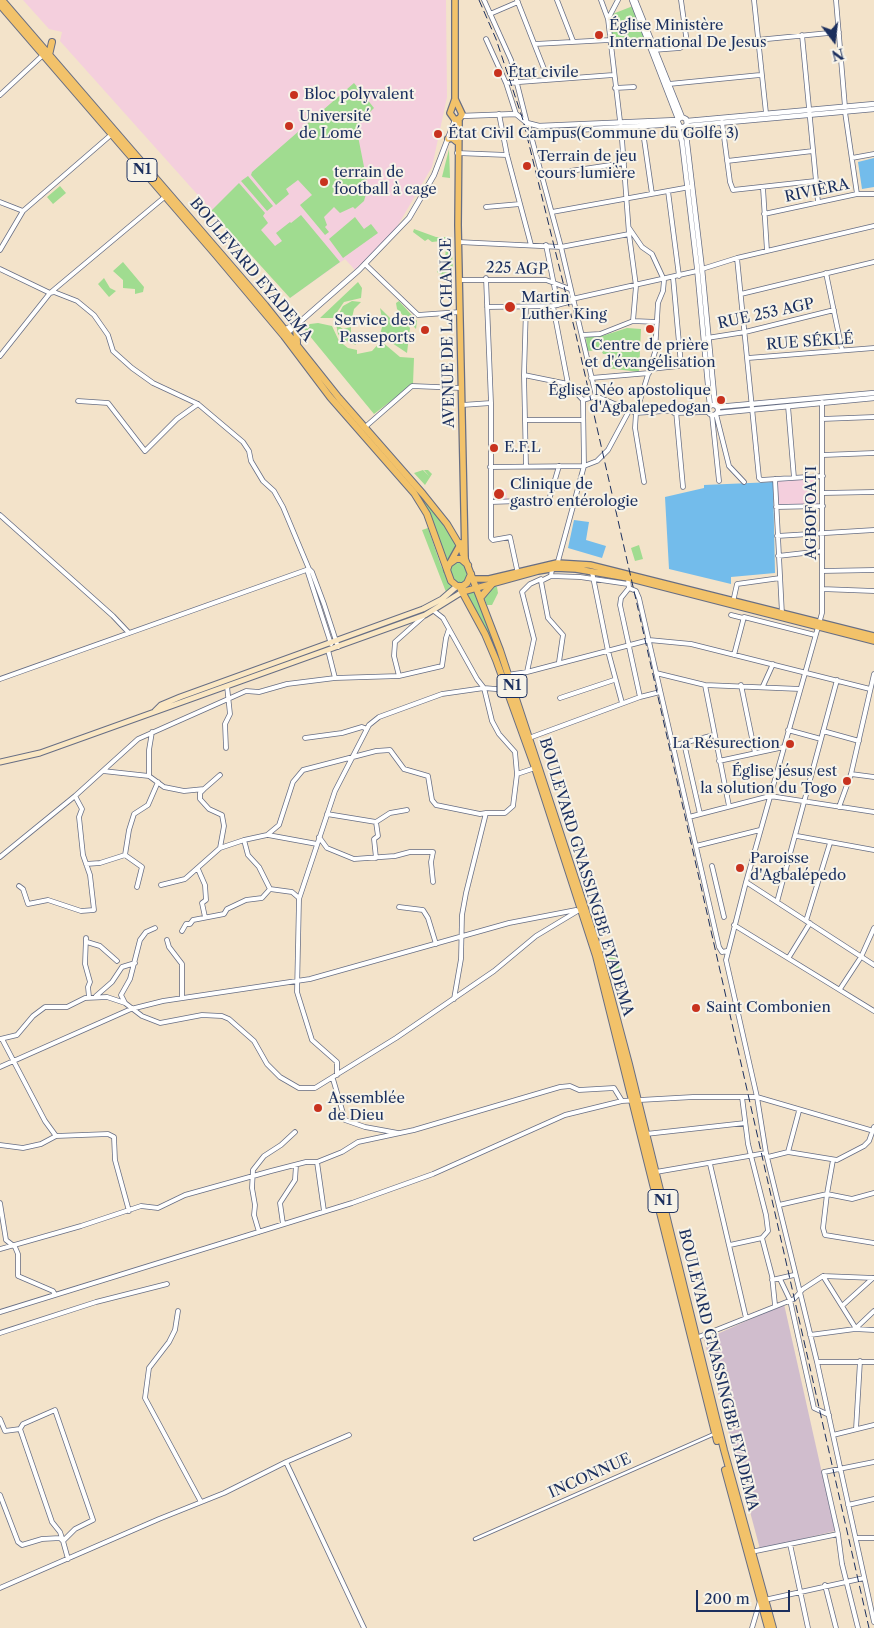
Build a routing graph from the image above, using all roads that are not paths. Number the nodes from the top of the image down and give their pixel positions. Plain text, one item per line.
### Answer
1 (2, 0) edge
2 (454, 0) edge
3 (484, 0) edge
4 (558, 0) edge
5 (601, 0) edge
6 (611, 0) edge
7 (634, 0) edge
8 (681, 0) edge
9 (754, 0) edge
10 (836, 0) edge
11 (518, 1) edge
12 (617, 1) edge
13 (0, 4) edge
14 (490, 14) junction
15 (608, 19) junction
16 (839, 32) junction
17 (802, 35) junction
18 (486, 39) dead end
19 (609, 40) junction
20 (757, 40) junction
21 (573, 42) junction
22 (40, 44) junction
23 (535, 44) junction
24 (653, 50) junction
25 (46, 54) junction
26 (613, 75) junction
27 (760, 75) junction
28 (548, 79) junction
29 (518, 81) junction
30 (506, 83) junction
31 (669, 84) junction
32 (634, 87) dead end
33 (615, 88) junction
34 (0, 95) edge
35 (874, 104) edge
36 (874, 109) edge
37 (845, 110) junction
38 (810, 112) junction
39 (766, 113) junction
40 (499, 114) junction
41 (516, 114) junction
42 (457, 115) junction
43 (678, 121) junction
44 (722, 122) junction
45 (527, 123) junction
46 (621, 124) junction
47 (686, 124) junction
48 (642, 125) junction
49 (530, 132) junction
50 (113, 133) junction
51 (449, 136) junction
52 (457, 140) junction
53 (813, 151) junction
54 (457, 153) junction
55 (874, 154) edge
56 (507, 155) junction
57 (852, 158) junction
58 (728, 160) junction
59 (624, 163) junction
60 (543, 175) junction
61 (816, 181) junction
62 (689, 187) junction
63 (763, 188) junction
64 (668, 191) junction
65 (652, 194) junction
66 (857, 194) junction
67 (874, 194) edge
68 (168, 195) junction
69 (626, 198) junction
70 (0, 202) edge
71 (818, 202) junction
72 (520, 204) junction
73 (486, 207) dead end
74 (23, 211) junction
75 (552, 212) junction
76 (764, 214) junction
77 (874, 226) edge
78 (629, 228) junction
79 (629, 234) junction
80 (458, 242) junction
81 (531, 245) junction
82 (546, 245) junction
83 (561, 247) junction
84 (0, 250) edge
85 (767, 251) junction
86 (737, 258) junction
87 (874, 262) edge
88 (365, 264) junction
89 (0, 269) edge
90 (700, 270) junction
91 (826, 273) junction
92 (679, 276) junction
93 (673, 277) junction
94 (486, 278) junction
95 (460, 280) junction
96 (664, 280) junction
97 (554, 281) junction
98 (636, 286) junction
99 (571, 289) junction
100 (50, 292) junction
101 (741, 294) junction
102 (573, 300) junction
103 (558, 305) junction
104 (553, 306) junction
105 (487, 307) junction
106 (526, 307) junction
107 (834, 310) junction
108 (460, 312) junction
109 (633, 320) junction
110 (279, 322) junction
111 (657, 322) junction
112 (296, 323) junction
113 (745, 332) junction
114 (285, 333) junction
115 (582, 335) junction
116 (705, 338) junction
117 (298, 344) junction
118 (874, 348) edge
119 (842, 350) junction
120 (0, 356) edge
121 (748, 358) junction
122 (705, 363) junction
123 (681, 365) junction
124 (650, 371) junction
125 (524, 375) junction
126 (591, 378) junction
127 (568, 384) junction
128 (461, 388) junction
129 (874, 393) edge
130 (596, 396) junction
131 (874, 398) edge
132 (583, 400) junction
133 (822, 400) junction
134 (78, 401) dead end
135 (491, 403) junction
136 (198, 404) junction
137 (462, 404) junction
138 (788, 406) junction
139 (752, 407) junction
140 (630, 409) junction
141 (713, 410) junction
142 (675, 412) junction
143 (636, 413) junction
144 (874, 417) edge
145 (822, 419) junction
146 (525, 420) junction
147 (583, 420) junction
148 (364, 428) junction
149 (874, 453) edge
150 (823, 455) junction
151 (526, 466) junction
152 (559, 466) junction
153 (584, 466) junction
154 (490, 467) junction
155 (823, 476) junction
156 (794, 478) junction
157 (775, 479) junction
158 (719, 481) dead end
159 (644, 482) dead end
160 (744, 482) dead end
161 (683, 487) dead end
162 (874, 492) edge
163 (823, 493) junction
164 (491, 502) junction
165 (823, 506) junction
166 (776, 507) junction
167 (0, 515) edge
168 (464, 529) junction
169 (874, 530) edge
170 (822, 531) junction
171 (777, 536) junction
172 (460, 546) junction
173 (822, 552) junction
174 (778, 556) junction
175 (465, 558) junction
176 (451, 561) junction
177 (468, 566) junction
178 (555, 567) junction
179 (591, 568) junction
180 (309, 569) junction
181 (874, 570) edge
182 (822, 571) junction
183 (448, 574) junction
184 (518, 574) junction
185 (472, 576) junction
186 (552, 576) junction
187 (780, 578) junction
188 (541, 579) junction
189 (593, 579) junction
190 (628, 581) junction
191 (492, 584) junction
192 (460, 587) junction
193 (477, 588) junction
194 (822, 588) junction
195 (874, 591) edge
196 (480, 597) junction
197 (445, 600) junction
198 (733, 604) junction
199 (434, 611) junction
200 (782, 614) junction
201 (425, 615) junction
202 (732, 615) dead end
203 (743, 618) junction
204 (818, 625) junction
205 (450, 629) junction
206 (129, 633) junction
207 (815, 635) junction
208 (874, 636) edge
209 (649, 640) junction
210 (874, 641) edge
211 (629, 645) junction
212 (333, 646) junction
213 (608, 651) junction
214 (734, 654) junction
215 (559, 662) junction
216 (773, 664) junction
217 (527, 672) junction
218 (805, 672) junction
219 (656, 673) junction
220 (874, 674) edge
221 (505, 675) junction
222 (399, 676) junction
223 (335, 678) junction
224 (0, 679) edge
225 (614, 680) junction
226 (837, 680) junction
227 (705, 685) junction
228 (741, 685) junction
229 (227, 686) junction
230 (763, 686) junction
231 (484, 688) junction
232 (800, 688) junction
233 (870, 689) junction
234 (507, 690) junction
235 (660, 692) junction
236 (640, 697) junction
237 (228, 698) junction
238 (560, 698) dead end
239 (622, 704) junction
240 (154, 712) junction
241 (367, 729) junction
242 (788, 730) junction
243 (823, 731) junction
244 (152, 732) junction
245 (714, 735) junction
246 (305, 738) dead end
247 (529, 738) junction
248 (821, 739) junction
249 (859, 740) junction
250 (684, 742) junction
251 (672, 746) junction
252 (784, 747) junction
253 (226, 748) dead end
254 (755, 753) junction
255 (353, 757) junction
256 (719, 761) junction
257 (0, 762) edge
258 (537, 768) junction
259 (103, 770) junction
260 (517, 774) junction
261 (851, 774) junction
262 (220, 775) dead end
263 (150, 776) junction
264 (874, 777) edge
265 (158, 782) junction
266 (204, 789) junction
267 (75, 796) junction
268 (770, 796) junction
269 (805, 800) junction
270 (730, 806) junction
271 (839, 807) junction
272 (407, 810) dead end
273 (874, 812) edge
274 (486, 813) junction
275 (327, 814) junction
276 (700, 814) junction
277 (689, 818) junction
278 (376, 822) junction
279 (760, 830) junction
280 (268, 835) junction
281 (797, 836) junction
282 (319, 837) junction
283 (244, 840) junction
284 (830, 843) junction
285 (317, 844) junction
286 (696, 846) junction
287 (220, 848) junction
288 (874, 850) edge
289 (125, 855) junction
290 (0, 858) edge
291 (376, 858) junction
292 (86, 864) junction
293 (712, 866) dead end
294 (198, 869) junction
295 (433, 882) dead end
296 (746, 882) junction
297 (716, 883) junction
298 (162, 885) dead end
299 (19, 886) dead end
300 (704, 886) junction
301 (137, 887) dead end
302 (270, 889) junction
303 (299, 898) junction
304 (777, 902) junction
305 (399, 907) dead end
306 (583, 908) junction
307 (204, 917) junction
308 (724, 917) dead end
309 (808, 922) junction
310 (734, 925) junction
311 (155, 928) dead end
312 (874, 928) edge
313 (182, 931) dead end
314 (463, 936) junction
315 (167, 940) dead end
316 (436, 944) junction
317 (727, 951) junction
318 (789, 957) junction
319 (861, 957) junction
320 (117, 961) dead end
321 (135, 963) junction
322 (874, 965) edge
323 (297, 980) junction
324 (840, 989) junction
325 (96, 996) junction
326 (89, 997) junction
327 (182, 998) junction
328 (454, 999) junction
329 (125, 1002) junction
330 (131, 1009) junction
331 (874, 1011) edge
332 (1, 1039) edge
333 (14, 1062) junction
334 (0, 1067) edge
335 (337, 1075) junction
336 (333, 1079) junction
337 (742, 1097) junction
338 (757, 1098) junction
339 (622, 1100) junction
340 (635, 1100) junction
341 (799, 1111) junction
342 (745, 1123) junction
343 (874, 1130) edge
344 (295, 1132) dead end
345 (400, 1133) junction
346 (646, 1134) junction
347 (56, 1136) junction
348 (0, 1145) edge
349 (788, 1152) junction
350 (767, 1155) junction
351 (751, 1157) junction
352 (832, 1160) junction
353 (317, 1162) junction
354 (710, 1164) junction
355 (296, 1165) junction
356 (656, 1172) junction
357 (252, 1176) junction
358 (874, 1193) edge
359 (827, 1194) junction
360 (0, 1204) edge
361 (779, 1205) junction
362 (129, 1211) junction
363 (324, 1211) junction
364 (283, 1224) junction
365 (259, 1232) junction
366 (762, 1238) junction
367 (874, 1243) edge
368 (12, 1245) junction
369 (730, 1245) junction
370 (0, 1249) edge
371 (794, 1274) junction
372 (824, 1276) junction
373 (874, 1278) edge
374 (780, 1279) junction
375 (772, 1280) junction
376 (167, 1284) dead end
377 (799, 1294) junction
378 (55, 1295) junction
379 (790, 1300) junction
380 (775, 1306) junction
381 (842, 1306) junction
382 (874, 1310) edge
383 (178, 1311) dead end
384 (0, 1312) edge
385 (746, 1318) junction
386 (855, 1328) junction
387 (874, 1330) edge
388 (0, 1333) edge
389 (810, 1335) junction
390 (696, 1338) junction
391 (860, 1361) junction
392 (817, 1362) junction
393 (874, 1362) edge
394 (828, 1415) junction
395 (0, 1419) edge
396 (874, 1425) edge
397 (20, 1429) junction
398 (856, 1429) junction
399 (715, 1433) junction
400 (349, 1435) dead end
401 (833, 1435) junction
402 (286, 1462) junction
403 (874, 1462) edge
404 (840, 1470) junction
405 (0, 1495) edge
406 (874, 1499) edge
407 (201, 1502) junction
408 (848, 1505) junction
409 (838, 1534) junction
410 (856, 1538) junction
411 (874, 1538) edge
412 (475, 1539) dead end
413 (63, 1541) junction
414 (790, 1544) junction
415 (751, 1552) junction
416 (68, 1559) junction
417 (864, 1578) junction
418 (846, 1581) junction
419 (825, 1585) junction
420 (0, 1588) edge
421 (801, 1591) junction
422 (762, 1600) junction
423 (872, 1604) edge
424 (874, 1622) edge
425 (364, 1628) edge
426 (752, 1628) edge
427 (768, 1628) edge
428 (773, 1628) edge
429 (808, 1628) edge
430 (836, 1628) edge
431 (858, 1628) edge

1 - 22 highway, BOULEVARD EYADEMA / N1
2 - 42 main road, AVENUE DE LA CHANCE
3 - 14 street
4 - 21 street
5 - 15 street
6 - 12 street
7 - 24 street
8 - 24 street
9 - 20 street
10 - 16 street
11 - 14 street
11 - 23 street
12 - 15 street
13 - 25 highway, BOULEVARD EYADEMA / N1
14 - 29 street
15 - 19 street
16 - 17 street
16 - 37 street
17 - 20 street
17 - 38 street
18 - 30 street
19 - 21 street
19 - 26 street
20 - 27 street
21 - 23 street
22 - 25 highway, BOULEVARD EYADEMA / N1
22 - 25 highway
23 - 28 street
24 - 31 street
24 - 43 street
25 - 34 street
25 - 50 highway, BOULEVARD EYADEMA / N1
26 - 28 street
26 - 33 street
27 - 31 street
27 - 39 street
28 - 29 street
29 - 30 street
29 - 45 street
30 - 41 street
31 - 43 street
32 - 33 street
33 - 46 street
35 - 37 street
36 - 37 street
37 - 38 street
37 - 57 street
38 - 39 street
38 - 44 street
38 - 53 street
39 - 47 street
40 - 41 street
40 - 42 street
40 - 56 street
41 - 45 street
42 - 51 street
42 - 52 main road, AVENUE DE LA CHANCE
43 - 46 street
43 - 47 street
43 - 47 street
43 - 48 street
43 - 62 street
44 - 47 street
44 - 58 street
45 - 46 street
45 - 49 street
46 - 48 street
46 - 49 street
46 - 59 street
47 - 62 street
48 - 65 street
49 - 60 street
50 - 68 highway, BOULEVARD EYADEMA / N1
50 - 74 street
51 - 52 main road
51 - 88 street
52 - 54 main road, AVENUE DE LA CHANCE
53 - 58 street
53 - 61 street
54 - 56 street
54 - 80 main road, AVENUE DE LA CHANCE
55 - 57 street
56 - 72 street
57 - 66 street
58 - 63 street
59 - 60 street
59 - 69 street
60 - 75 street
61 - 63 street
61 - 71 street
62 - 64 street
62 - 90 street
63 - 76 street
64 - 65 street
64 - 92 street
65 - 69 street
66 - 67 street, RIVIÈRA
66 - 71 street, RIVIÈRA
68 - 100 street
68 - 110 highway, BOULEVARD EYADEMA / N1
68 - 114 highway, BOULEVARD EYADEMA / N1
69 - 75 street
69 - 78 street
70 - 74 street
71 - 76 street, RIVIÈRA
72 - 73 street
72 - 81 street
74 - 84 street
75 - 83 street
76 - 85 street
77 - 85 street
78 - 79 street
78 - 96 street
79 - 83 street
79 - 98 street
80 - 81 street
80 - 95 main road, AVENUE DE LA CHANCE
81 - 82 street
82 - 83 street
82 - 97 street
83 - 99 street
85 - 86 street
86 - 90 street
86 - 101 street
87 - 91 street
88 - 108 street
88 - 112 street
89 - 100 street
90 - 92 street
90 - 116 street
91 - 101 street
91 - 107 street
92 - 93 street
93 - 96 street
93 - 123 street
94 - 95 street, 225 AGP
94 - 97 street, 225 AGP
94 - 105 street
95 - 108 main road, AVENUE DE LA CHANCE
96 - 98 street
96 - 111 street
97 - 99 street, 225 AGP
97 - 103 street
98 - 102 street
98 - 109 street
99 - 102 street
100 - 120 street
100 - 136 street
101 - 113 street
102 - 103 street
102 - 115 street
103 - 104 street
104 - 106 street
104 - 127 street
105 - 106 street
105 - 135 street
106 - 125 street
107 - 113 street, RUE 253 AGP
107 - 119 street
108 - 128 main road, AVENUE DE LA CHANCE
109 - 111 street
109 - 115 street
110 - 112 highway
110 - 114 highway, BOULEVARD EYADEMA / N1
111 - 124 street
112 - 114 street
112 - 117 highway
113 - 116 street, RUE 253 AGP
113 - 121 street
114 - 117 highway, BOULEVARD EYADEMA / N1
114 - 183 highway, BOULEVARD EYADEMA / N1
115 - 126 street
116 - 122 street
116 - 141 street
117 - 148 highway, BOULEVARD EYADEMA / N1
118 - 119 street, RUE SÉKLÉ
119 - 121 street, RUE SÉKLÉ
121 - 139 street
122 - 123 street
122 - 141 street
123 - 124 street
124 - 126 street
124 - 143 street
125 - 127 street
125 - 146 street
126 - 130 street
127 - 132 street
128 - 137 main road, AVENUE DE LA CHANCE
128 - 148 street
129 - 133 street
130 - 132 street
130 - 140 street
131 - 133 street
132 - 147 street
133 - 138 street
133 - 139 street
133 - 145 street, AGBOFOATI
134 - 136 street
135 - 137 street
135 - 154 street
136 - 180 street
137 - 168 main road, AVENUE DE LA CHANCE
138 - 139 street
138 - 156 street
139 - 141 street
139 - 157 street
140 - 143 street
140 - 153 street
141 - 142 street
141 - 158 street
141 - 160 street
142 - 143 street
142 - 161 street
143 - 159 street
144 - 145 street
145 - 150 street, AGBOFOATI
146 - 147 street
146 - 151 street
147 - 153 street
148 - 172 highway, BOULEVARD EYADEMA / N1
149 - 150 street
150 - 155 street, AGBOFOATI
151 - 152 street
151 - 154 street
152 - 153 street
152 - 164 street
153 - 178 street
154 - 164 street
155 - 156 street
155 - 163 street, AGBOFOATI
156 - 157 street
157 - 166 street
162 - 163 street
163 - 165 street, AGBOFOATI
164 - 184 street
165 - 166 street
165 - 170 street, AGBOFOATI
166 - 171 street
167 - 206 street
168 - 172 main road
168 - 175 main road
169 - 170 street
170 - 171 street
170 - 173 street, AGBOFOATI
171 - 174 street
172 - 175 highway, BOULEVARD EYADEMA / N1
172 - 176 main road
173 - 174 street
173 - 182 street, AGBOFOATI
174 - 187 street
175 - 177 highway, BOULEVARD EYADEMA / N1
176 - 177 highway
176 - 183 highway
177 - 185 highway, N1
178 - 179 main road
178 - 184 main road
178 - 186 street
179 - 189 street
179 - 190 main road
180 - 206 street
180 - 212 street
181 - 182 street
182 - 194 street, AGBOFOATI
183 - 192 highway, N1
184 - 185 main road
184 - 191 main road
185 - 192 highway
185 - 193 highway, BOULEVARD GNASSINGBE EYADEMA / N1
186 - 188 street
186 - 189 street
187 - 198 street
187 - 200 street
188 - 215 street
188 - 217 street
189 - 190 street
189 - 213 street
190 - 198 main road
190 - 209 street
190 - 211 street
191 - 193 main road
191 - 196 highway
192 - 193 main road
192 - 197 main road
192 - 221 highway, BOULEVARD GNASSINGBE EYADEMA / N1
193 - 196 highway, BOULEVARD GNASSINGBE EYADEMA / N1
194 - 195 street
194 - 204 street, AGBOFOATI
196 - 221 highway, BOULEVARD GNASSINGBE EYADEMA / N1
197 - 199 main road
197 - 212 main road
198 - 200 main road
198 - 204 main road
199 - 201 main road
199 - 205 street
200 - 204 main road
201 - 212 main road
201 - 222 street
202 - 203 street
203 - 207 street
203 - 214 street
204 - 207 street, AGBOFOATI
204 - 208 main road
204 - 210 main road
205 - 222 street
205 - 231 street
206 - 224 street
207 - 218 street, AGBOFOATI
209 - 211 street
209 - 214 street
209 - 219 street
211 - 213 street
211 - 236 street
212 - 223 street
212 - 229 main road
212 - 240 main road
213 - 215 street
213 - 225 street
214 - 216 street
215 - 217 street
216 - 218 street
216 - 230 street
217 - 221 street
218 - 226 street
218 - 232 street, AGBOFOATI
219 - 227 street
219 - 235 street
220 - 233 street
221 - 234 highway, BOULEVARD GNASSINGBE EYADEMA / N1
221 - 247 highway, BOULEVARD GNASSINGBE EYADEMA / N1
222 - 223 street
223 - 237 street
225 - 238 street
225 - 239 street
226 - 233 street
226 - 243 street
227 - 228 street
227 - 245 street
228 - 230 street
228 - 254 street
229 - 237 street
229 - 240 main road
230 - 232 street
231 - 234 street
231 - 241 street
231 - 260 street
232 - 242 street, AGBOFOATI
233 - 249 street
234 - 258 highway, BOULEVARD GNASSINGBE EYADEMA / N1
235 - 236 street
235 - 251 street
236 - 239 street
237 - 244 street
237 - 253 street
239 - 247 street
240 - 257 main road
241 - 246 street
241 - 255 street
242 - 248 street
242 - 252 street, AGBOFOATI
243 - 248 street
243 - 249 street
244 - 259 street
244 - 263 street
245 - 250 street
245 - 256 street
247 - 258 highway, BOULEVARD GNASSINGBE EYADEMA / N1
248 - 269 street
249 - 261 street
250 - 251 street
250 - 276 street
251 - 277 street
252 - 254 street
252 - 268 street, AGBOFOATI
254 - 256 street
255 - 274 street
255 - 275 street
255 - 280 street
256 - 270 street
258 - 260 street
258 - 306 highway, BOULEVARD GNASSINGBE EYADEMA / N1
259 - 263 street
259 - 267 street
260 - 274 street
261 - 264 street
261 - 271 street
262 - 266 street
263 - 265 street
265 - 266 street
265 - 289 street
266 - 287 street
267 - 290 street
267 - 292 street
268 - 269 street
268 - 270 street
268 - 279 street, AGBOFOATI
269 - 271 street
269 - 281 street
270 - 276 street
271 - 273 street
272 - 278 street
274 - 314 street
275 - 278 street
275 - 282 street
276 - 277 street
277 - 286 street
278 - 291 street
279 - 286 street
279 - 296 street, AGBOFOATI
280 - 283 street
280 - 285 street
281 - 284 street
281 - 304 street
282 - 285 street
282 - 291 street
283 - 287 street
283 - 302 street
284 - 288 street
284 - 309 street
285 - 303 street
286 - 300 street
287 - 294 street
289 - 292 street
289 - 301 street
291 - 295 street
292 - 299 street
293 - 297 street
294 - 298 street
294 - 307 street
296 - 304 street
296 - 310 street, AGBOFOATI
297 - 300 street
297 - 308 street
300 - 317 street
302 - 303 street
302 - 307 street
303 - 323 street
304 - 309 street
305 - 316 street
306 - 314 street
306 - 328 street
306 - 340 highway, BOULEVARD GNASSINGBE EYADEMA / N1
307 - 313 street
309 - 318 street
309 - 319 street
310 - 317 street, AGBOFOATI
310 - 318 street
311 - 321 street
312 - 319 street
314 - 316 street
314 - 328 street
315 - 327 street
316 - 323 street
317 - 338 street
318 - 324 street
319 - 322 street
319 - 324 street
320 - 326 street
321 - 325 street
321 - 329 street
323 - 327 street
323 - 335 street
324 - 331 street
325 - 326 street
325 - 329 street
326 - 332 street
327 - 330 street
328 - 335 street
329 - 330 street
330 - 333 street
330 - 336 street
332 - 333 street
333 - 334 street
333 - 347 street
335 - 336 street
336 - 345 street
337 - 338 street
337 - 340 street
337 - 342 street
338 - 341 street
338 - 350 street
339 - 340 street
339 - 345 street
339 - 363 street
340 - 346 highway, BOULEVARD GNASSINGBE EYADEMA / N1
340 - 399 highway, BOULEVARD GNASSINGBE EYADEMA / N1
341 - 343 street
341 - 349 street
342 - 346 street
342 - 351 street
343 - 352 street
344 - 357 street
345 - 353 street
346 - 356 highway, BOULEVARD GNASSINGBE EYADEMA / N1
347 - 348 street
347 - 362 street
349 - 350 street
349 - 352 street
350 - 351 street
350 - 361 street
351 - 354 street
351 - 366 street
352 - 359 street
353 - 355 street
353 - 363 street
354 - 356 street
354 - 369 street
355 - 357 street
355 - 364 street
356 - 390 highway, BOULEVARD GNASSINGBE EYADEMA / N1
357 - 362 street
357 - 365 street
358 - 359 street
359 - 361 street
359 - 367 street
360 - 368 street
361 - 371 street
362 - 368 street
363 - 364 street
364 - 365 street
365 - 378 street
366 - 369 street
366 - 375 street
368 - 370 street
368 - 378 street
369 - 385 street
371 - 374 street
371 - 377 street
372 - 373 street
372 - 377 street
372 - 381 street
373 - 381 street
374 - 375 street
374 - 379 street
375 - 380 street
376 - 388 street
377 - 379 street
377 - 389 street
378 - 384 street
379 - 380 street
379 - 394 street
380 - 385 street
381 - 386 street
382 - 386 street
383 - 407 street
385 - 390 street
386 - 387 street
386 - 389 street
389 - 392 street
390 - 415 highway, BOULEVARD GNASSINGBE EYADEMA / N1
391 - 392 street
391 - 393 street
391 - 398 street
392 - 394 street
394 - 401 street
395 - 397 street
396 - 398 street
397 - 413 street
397 - 413 street
398 - 401 street
399 - 412 street, INCONNUE
399 - 422 highway, BOULEVARD GNASSINGBE EYADEMA / N1
400 - 402 street
401 - 404 street
402 - 407 street
402 - 425 street
403 - 404 street
404 - 408 street
404 - 409 street
405 - 413 street
406 - 408 street
407 - 416 street
408 - 410 street
409 - 414 street
409 - 418 street
410 - 411 street
410 - 417 street
413 - 416 street
414 - 415 street
414 - 421 street
415 - 422 highway, BOULEVARD GNASSINGBE EYADEMA / N1
416 - 420 street
417 - 418 street
417 - 423 street
418 - 419 street
418 - 431 street
419 - 421 street
419 - 430 street
421 - 422 street
421 - 429 street
422 - 426 street
422 - 427 highway, BOULEVARD GNASSINGBE EYADEMA / N1
422 - 428 highway, BOULEVARD GNASSINGBE EYADEMA / N1
423 - 424 street

